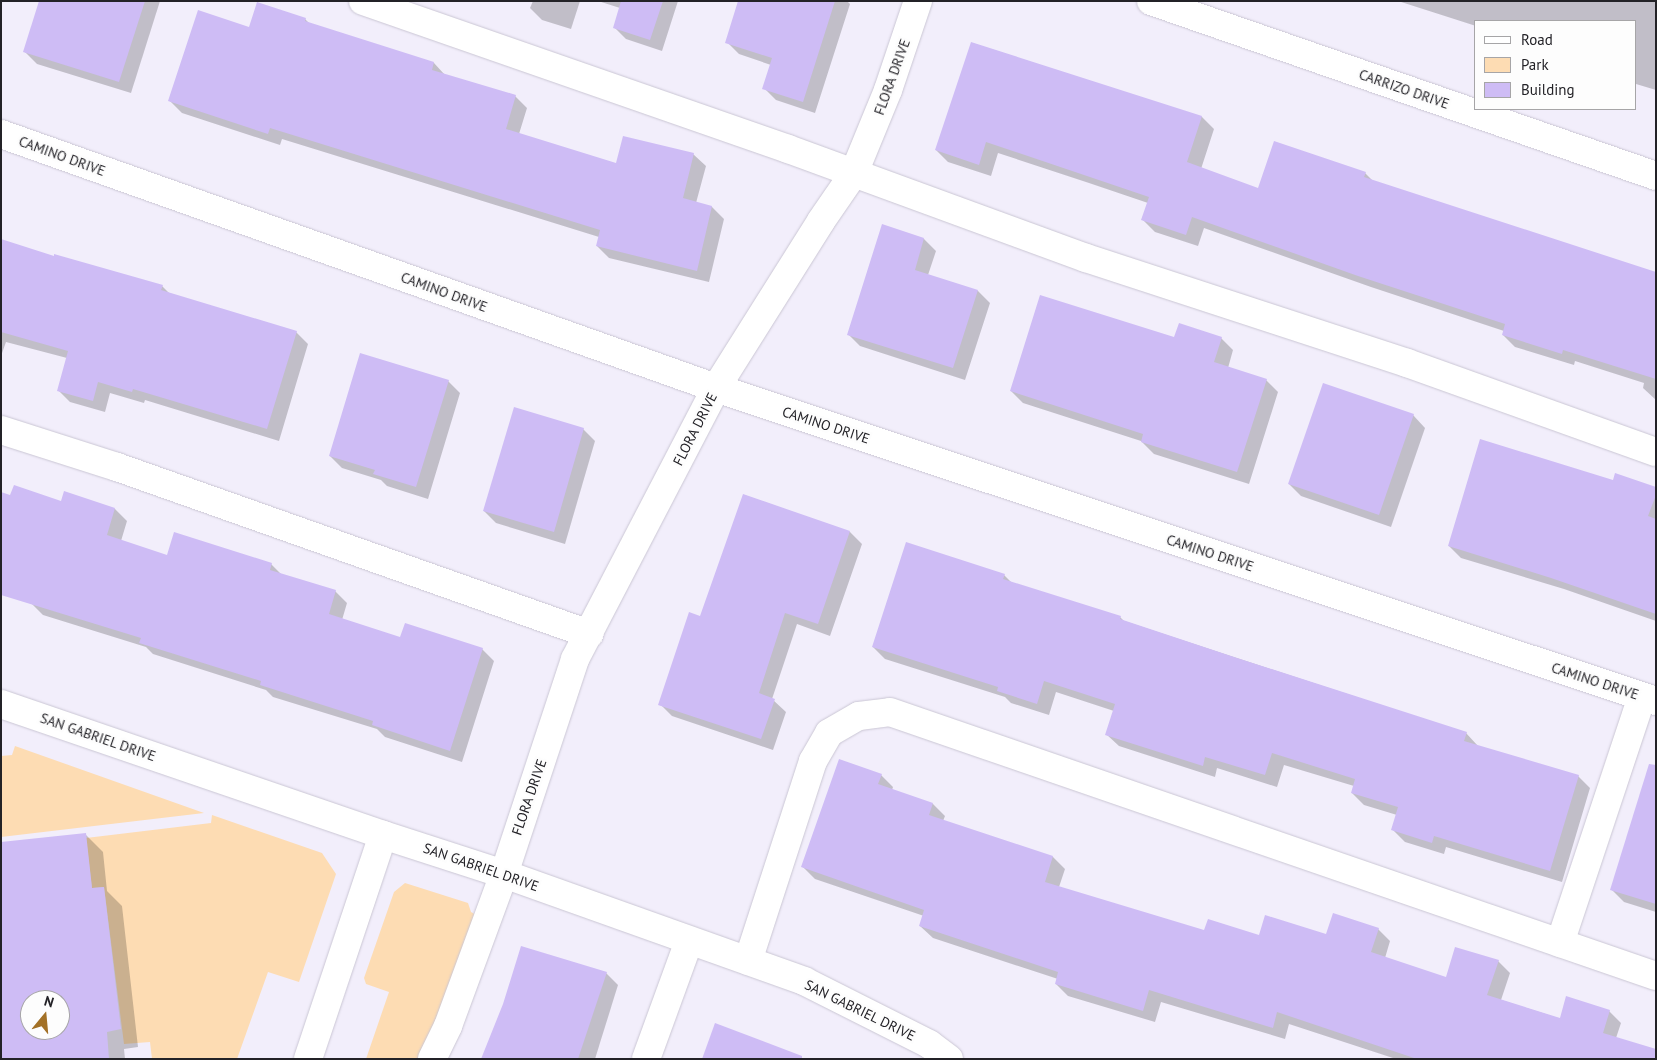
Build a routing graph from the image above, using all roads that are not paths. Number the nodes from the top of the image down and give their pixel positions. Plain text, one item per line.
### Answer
1 (363, 1) edge
2 (918, 1) edge
3 (1151, 1) edge
4 (1211, 11) edge
5 (1474, 109) edge
6 (1478, 110) edge
7 (1, 134) edge
8 (854, 173) junction
9 (1656, 176) edge
10 (716, 388) junction
11 (1, 430) edge
12 (1656, 452) edge
13 (589, 634) junction
14 (1649, 699) edge
15 (1, 704) edge
16 (383, 835) junction
17 (504, 874) junction
18 (689, 941) junction
19 (1560, 943) junction
20 (748, 961) junction
21 (1656, 976) edge
22 (308, 1059) edge
23 (432, 1059) edge
24 (646, 1059) edge
25 (949, 1059) edge

1 - 8 street
2 - 8 street, FLORA DRIVE
3 - 4 street, CARRIZO DRIVE
4 - 5 street, CARRIZO DRIVE
6 - 9 street, CARRIZO DRIVE
7 - 10 street, CAMINO DRIVE
8 - 10 street, FLORA DRIVE
8 - 12 street
10 - 13 street, FLORA DRIVE
10 - 14 street, CAMINO DRIVE
11 - 13 street
13 - 17 street, FLORA DRIVE
14 - 19 street
15 - 16 street, SAN GABRIEL DRIVE
16 - 17 street, SAN GABRIEL DRIVE
16 - 22 street
17 - 18 street, SAN GABRIEL DRIVE
17 - 23 street, FLORA DRIVE
18 - 20 street, SAN GABRIEL DRIVE
18 - 24 street
19 - 20 street
19 - 21 street
20 - 25 street, SAN GABRIEL DRIVE

